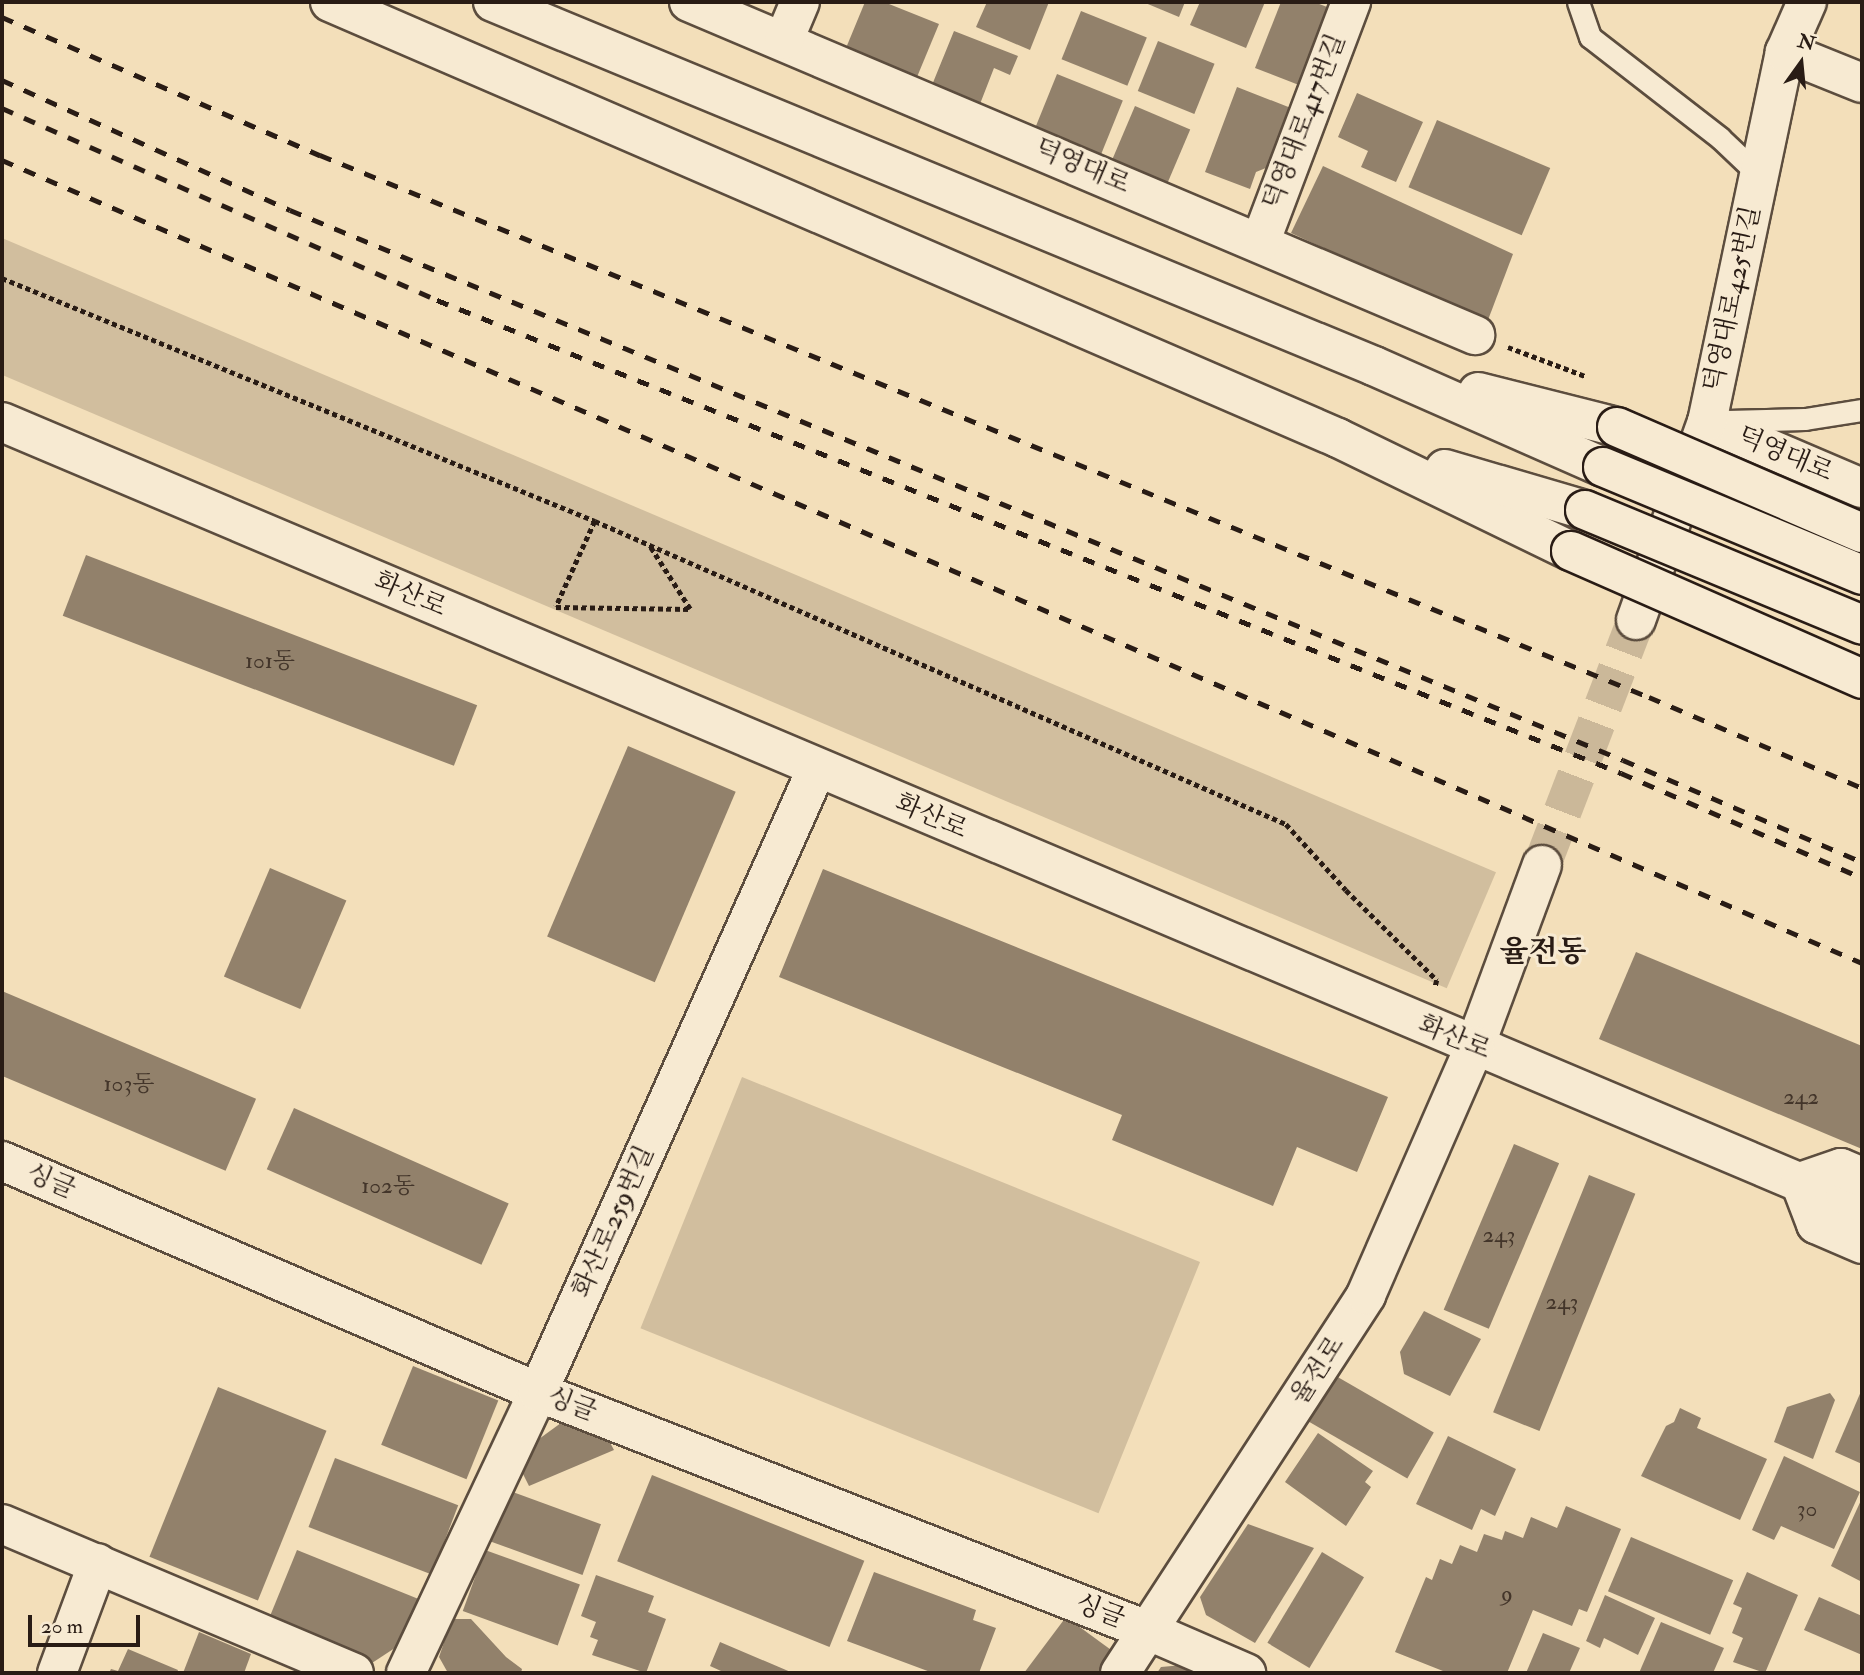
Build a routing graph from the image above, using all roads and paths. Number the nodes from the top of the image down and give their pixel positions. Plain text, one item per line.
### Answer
1 (330, 2) edge
2 (493, 2) edge
3 (689, 2) edge
4 (800, 2) edge
5 (1351, 2) edge
6 (1578, 2) edge
7 (1807, 2) edge
8 (784, 40) junction
9 (1785, 52) junction
10 (1862, 83) edge
11 (1759, 176) junction
12 (1260, 243) junction
13 (2, 278) edge
14 (1475, 335) dead end
15 (1374, 366) junction
16 (1862, 410) edge
17 (2, 422) edge
18 (1707, 422) junction
19 (1338, 438) junction
20 (1862, 488) edge
21 (595, 521) junction
22 (1862, 533) edge
23 (649, 544) junction
24 (1862, 575) edge
25 (1636, 620) tunnel mouth
26 (1862, 625) edge
27 (1862, 679) edge
28 (817, 768) junction
29 (1542, 864) tunnel mouth
30 (1423, 1026) junction
31 (1475, 1046) junction
32 (2, 1161) edge
33 (1862, 1177) edge
34 (1800, 1182) junction
35 (1862, 1209) edge
36 (1862, 1244) edge
37 (538, 1392) junction
38 (2, 1524) edge
39 (98, 1563) junction
40 (1149, 1631) junction
41 (57, 1673) edge
42 (355, 1673) edge
43 (406, 1673) edge
44 (1120, 1673) edge
45 (1246, 1673) edge

1 - 19 street
2 - 15 street
3 - 8 street, 덕영대로
4 - 8 street
5 - 12 street, 덕영대로417번길
6 - 11 lane, 덕영대로425번길
7 - 9 street, 덕영대로425번길
8 - 12 street, 덕영대로
9 - 10 street
9 - 11 street, 덕영대로425번길
11 - 18 street, 덕영대로425번길
12 - 14 street, 덕영대로
13 - 21 path
15 - 22 street, bridge
15 - 24 street, bridge
16 - 18 lane, 덕영대로425번길
17 - 28 street, 화산로
18 - 20 street, 덕영대로
18 - 25 street, 덕영대로425번길
19 - 26 street, bridge
19 - 27 street, bridge
21 - 23 path
21 - 23 path
23 - 30 path
28 - 30 street, 화산로
28 - 37 street, 화산로259번길
29 - 31 street, 율전로
30 - 31 street, 화산로
31 - 34 street, 화산로
31 - 40 street, 율전로
32 - 37 street, 싱글
33 - 34 street
34 - 35 street, 화산로
34 - 36 street
37 - 40 street, 싱글
37 - 43 street, 화산로259번길
38 - 39 street
39 - 41 street
39 - 42 street
40 - 44 street, 율전로
40 - 45 street, 싱글

